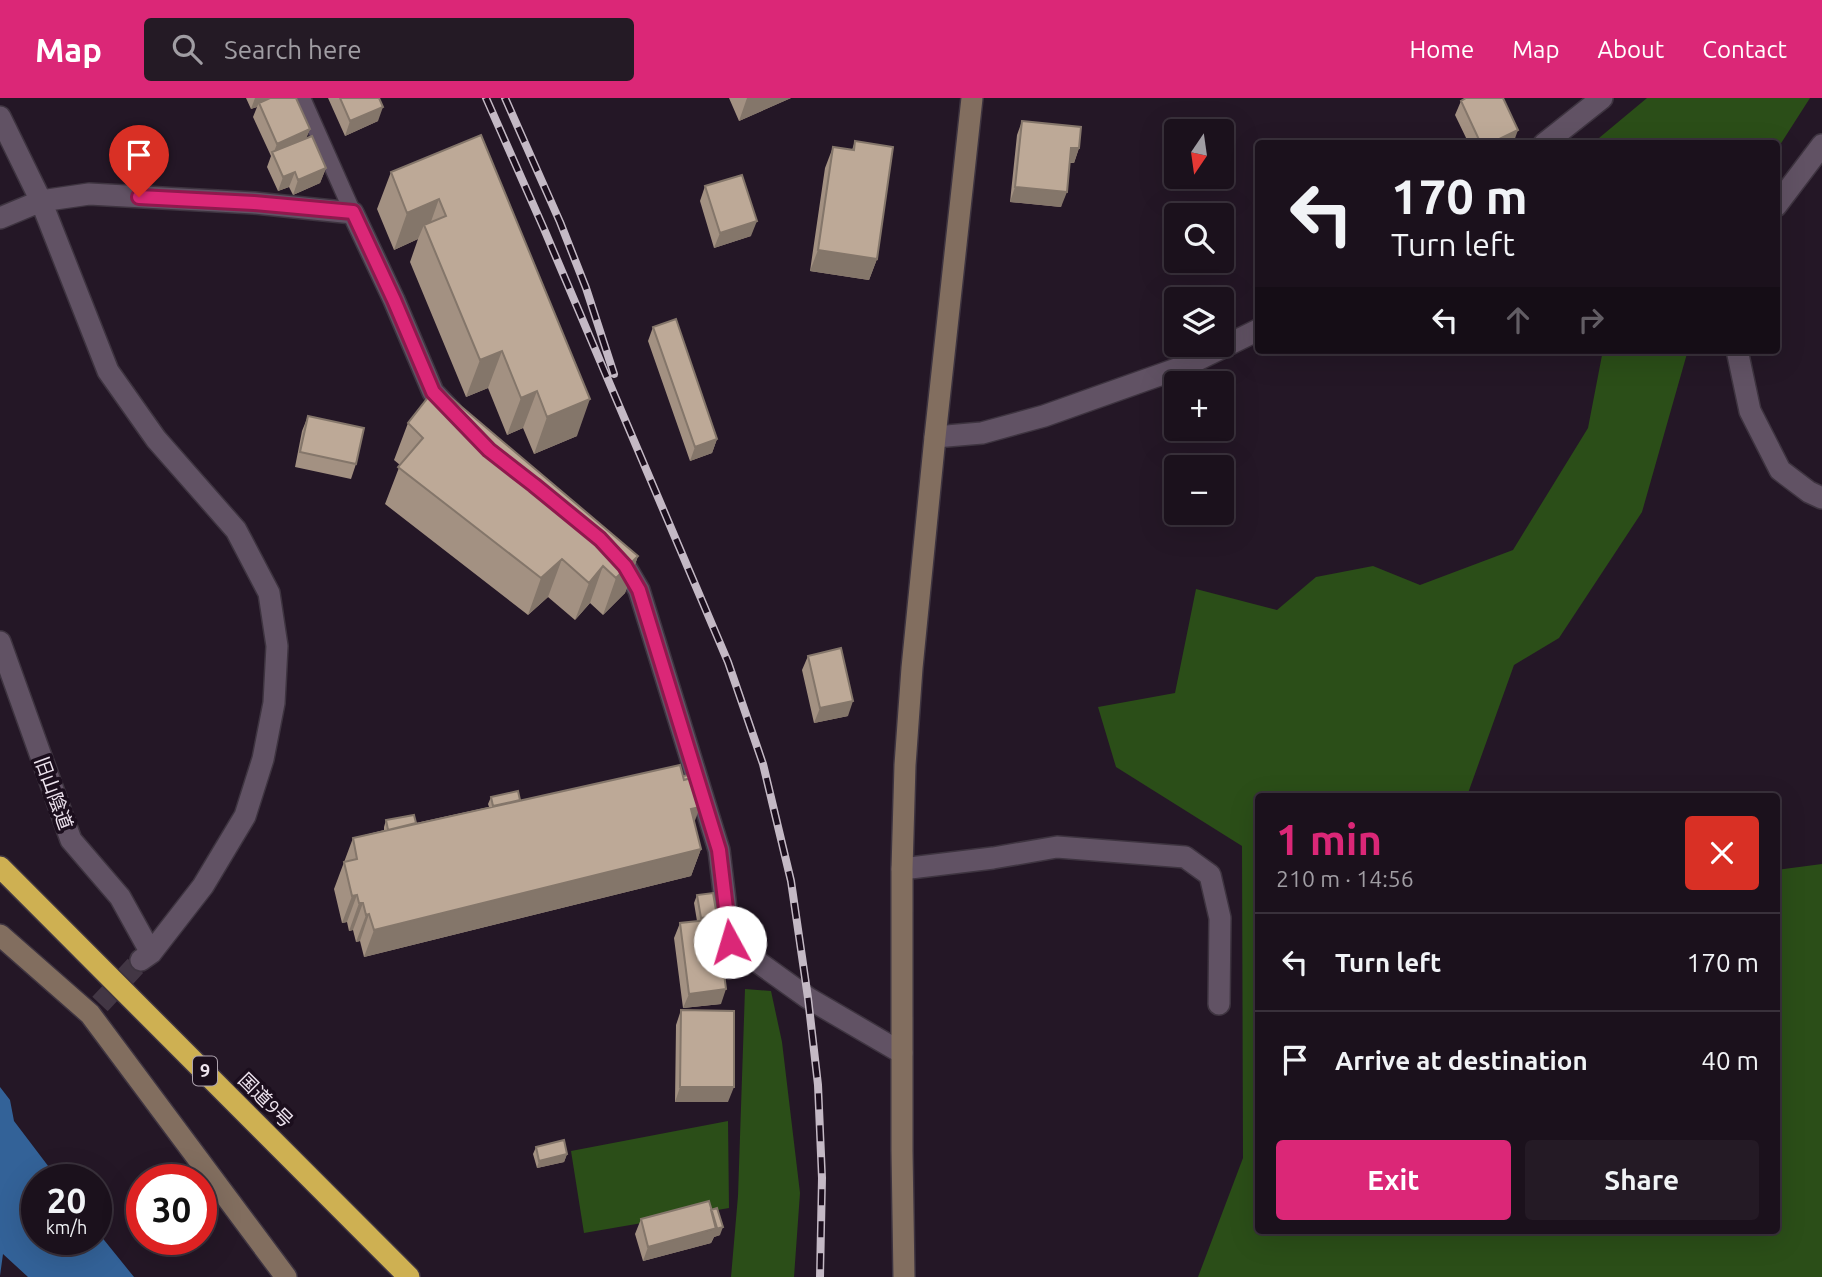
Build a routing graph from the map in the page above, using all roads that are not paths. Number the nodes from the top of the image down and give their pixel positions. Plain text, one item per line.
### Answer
1 (302, 98) edge
2 (972, 98) edge
3 (1602, 98) edge
4 (0, 117) edge
5 (1549, 140) edge
6 (1822, 145) edge
7 (41, 201) junction
8 (1780, 201) edge
9 (353, 212) junction
10 (0, 218) edge
11 (1255, 331) edge
12 (1738, 354) edge
13 (467, 427) edge
14 (935, 437) junction
15 (1822, 498) edge
16 (600, 539) edge
17 (0, 642) edge
18 (0, 867) edge
19 (902, 869) junction
20 (0, 935) edge
21 (1219, 1004) dead end
22 (902, 1053) junction
23 (286, 1277) edge
24 (409, 1277) edge
25 (904, 1277) edge

1 - 9 lane
2 - 14 street
3 - 5 street
4 - 7 street
6 - 8 street
7 - 9 street
7 - 10 street
7 - 17 street, 旧山陰道
9 - 13 street
11 - 14 street
12 - 15 street
14 - 19 street
16 - 22 street
18 - 24 highway, 国道9号 / 9
19 - 21 street
19 - 22 street
20 - 23 street
22 - 25 street

